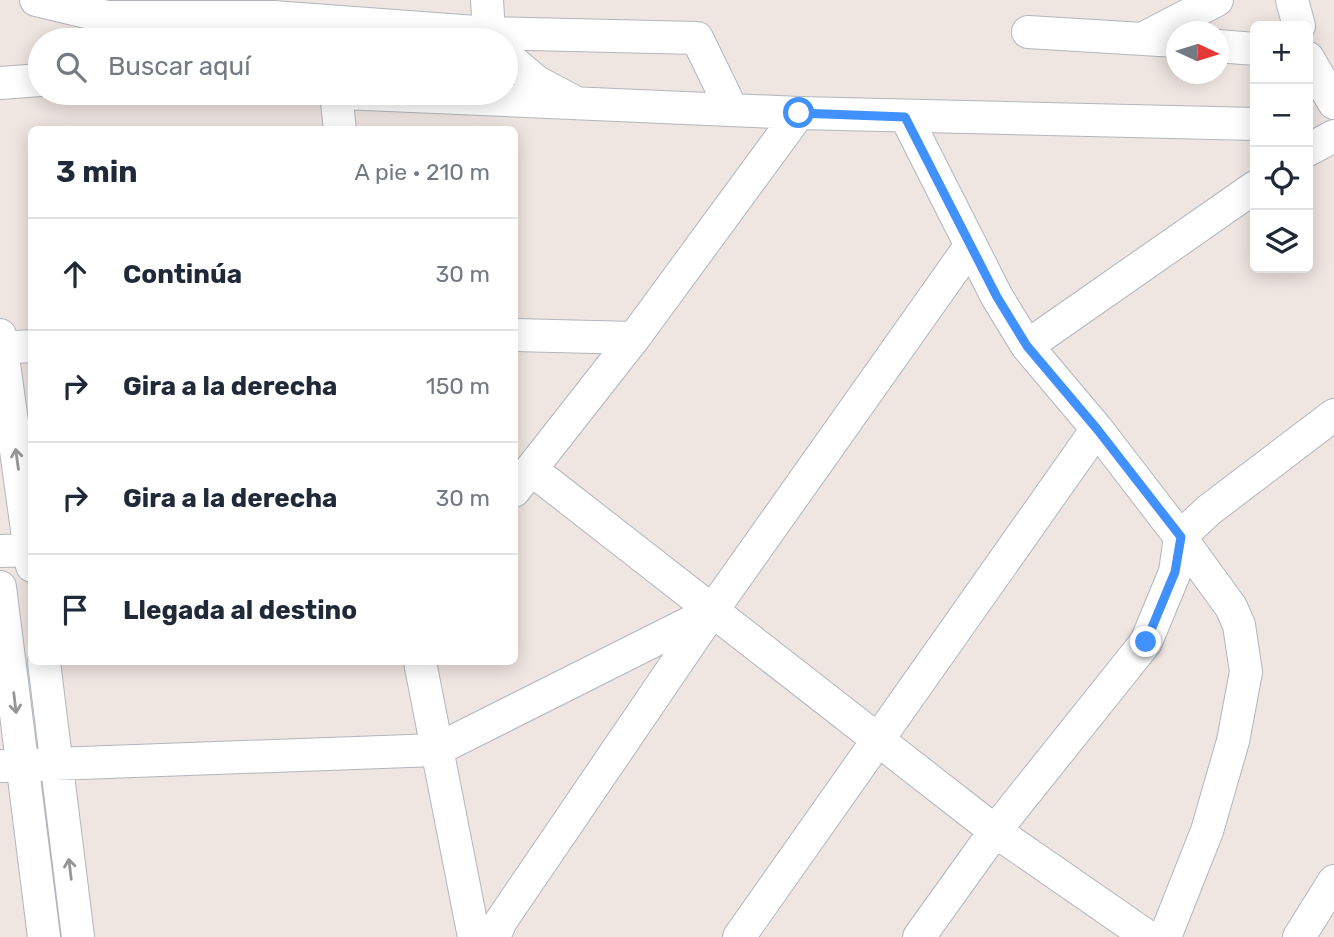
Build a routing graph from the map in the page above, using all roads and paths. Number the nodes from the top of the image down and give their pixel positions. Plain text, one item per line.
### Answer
1 (36, 0) edge
2 (487, 0) edge
3 (1217, 0) edge
4 (1292, 0) edge
5 (1298, 21) edge
6 (131, 28) edge
7 (368, 28) edge
8 (494, 28) edge
9 (1028, 33) dead end
10 (1144, 38) junction
11 (1166, 40) edge
12 (518, 42) edge
13 (1229, 47) edge
14 (1250, 49) edge
15 (1334, 56) edge
16 (1313, 57) edge
17 (518, 63) edge
18 (1313, 66) edge
19 (28, 81) edge
20 (0, 83) edge
21 (518, 101) edge
22 (575, 102) junction
23 (1334, 103) edge
24 (337, 105) edge
25 (732, 110) junction
26 (799, 113) junction
27 (905, 117) junction
28 (1250, 124) edge
29 (1313, 125) edge
30 (340, 126) edge
31 (1334, 127) edge
32 (1334, 136) edge
33 (1313, 147) edge
34 (1250, 190) edge
35 (971, 245) junction
36 (518, 335) edge
37 (634, 338) junction
38 (8, 344) edge
39 (1027, 346) junction
40 (1334, 415) edge
41 (1097, 429) junction
42 (523, 481) edge
43 (1181, 537) junction
44 (23, 554) edge
45 (0, 587) edge
46 (712, 611) junction
47 (44, 665) edge
48 (421, 665) edge
49 (880, 741) junction
50 (436, 750) junction
51 (58, 765) junction
52 (12, 766) edge
53 (995, 831) junction
54 (1334, 881) edge
55 (44, 937) edge
56 (78, 937) edge
57 (474, 937) edge
58 (494, 937) edge
59 (739, 937) edge
60 (919, 937) edge
61 (1148, 937) edge
62 (1165, 937) edge
63 (1299, 937) edge

1 - 6 street
2 - 8 street
3 - 10 street
4 - 5 street
6 - 7 street
9 - 10 street
10 - 11 street
12 - 25 street
13 - 14 street
15 - 16 street
17 - 22 street
18 - 23 street
19 - 20 street
21 - 22 street
22 - 25 street
24 - 30 street
25 - 26 street
26 - 27 street
26 - 37 street
27 - 28 street
27 - 35 street
29 - 31 street
32 - 33 street
34 - 39 street
35 - 39 street
35 - 46 street
36 - 37 street
37 - 42 street
44 -> 38 street
39 - 41 street
40 - 43 street
41 - 43 street
41 - 49 street
42 - 46 street
43 - 53 street
43 - 62 street
45 -> 52 street
46 - 49 street
46 - 50 street
46 - 58 street
47 - 51 street
48 - 50 street
49 - 53 street
49 - 59 street
50 - 51 street
50 - 57 street
51 - 52 street
56 -> 51 street
52 - 55 street
53 - 60 street
53 - 61 street
54 - 63 street

